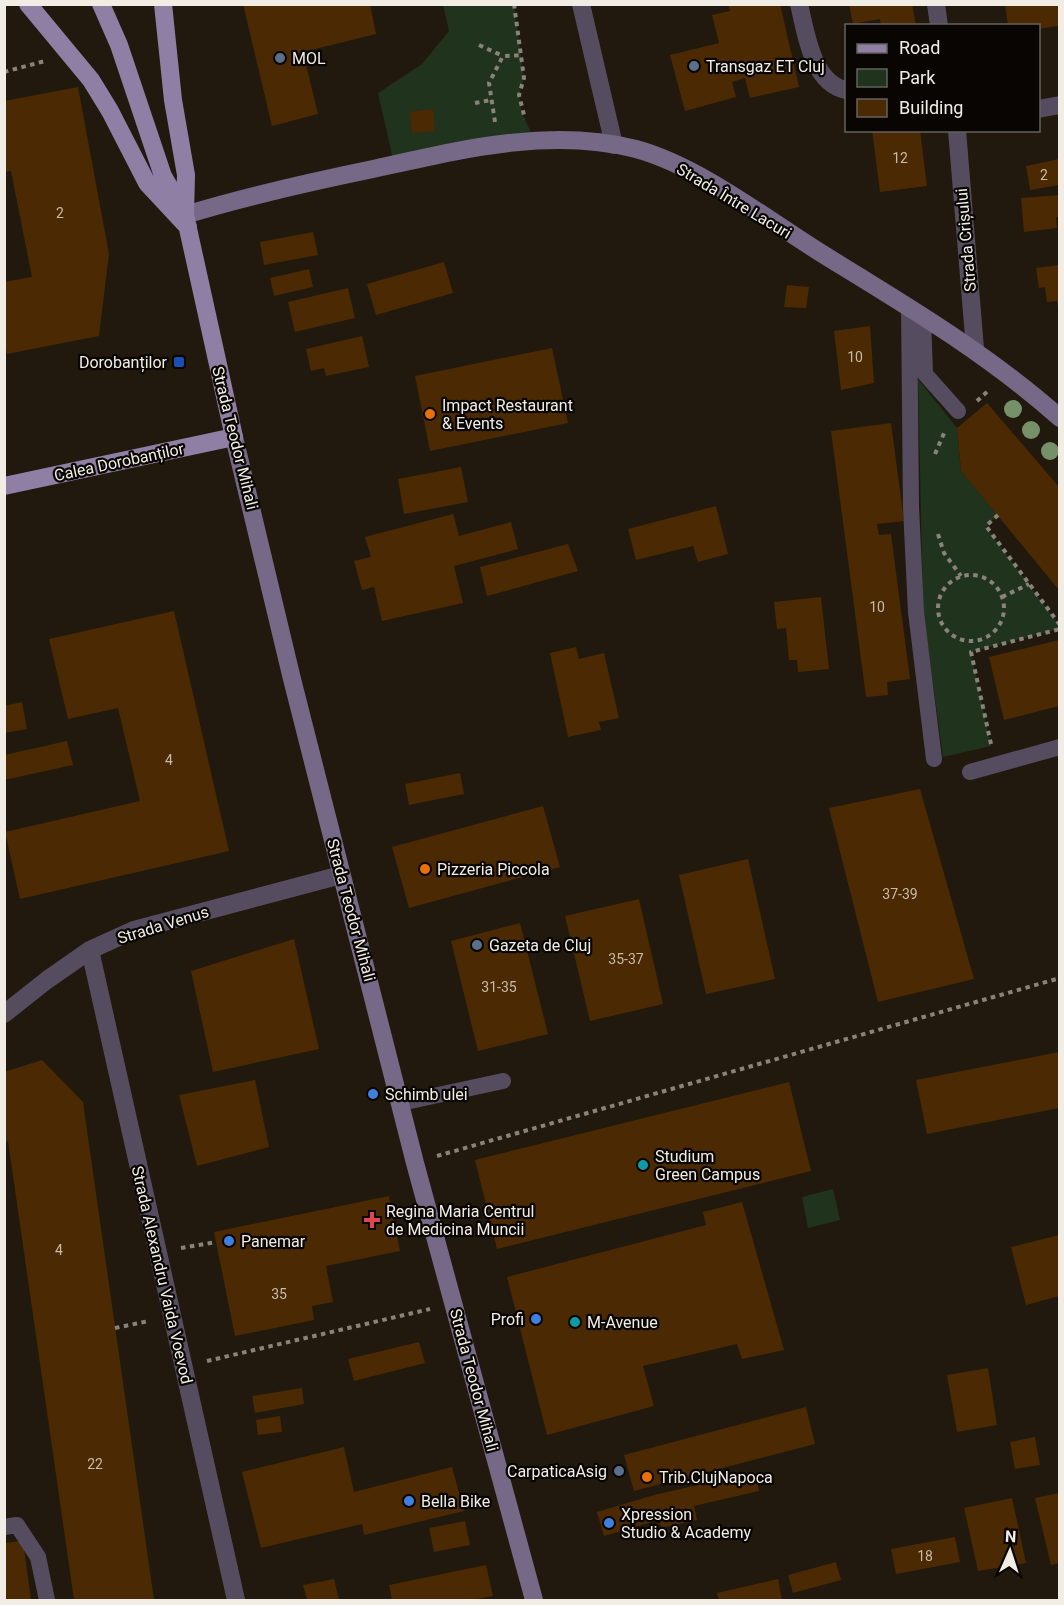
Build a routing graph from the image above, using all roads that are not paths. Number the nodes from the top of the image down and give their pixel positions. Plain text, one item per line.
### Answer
1 (28, 4) edge
2 (101, 4) edge
3 (163, 4) edge
4 (581, 4) edge
5 (799, 4) edge
6 (936, 4) edge
7 (939, 24) edge
8 (845, 90) edge
9 (1059, 105) edge
10 (1040, 109) edge
11 (957, 132) edge
12 (614, 146) junction
13 (186, 221) junction
14 (916, 312) junction
15 (975, 349) junction
16 (955, 418) road end
17 (1059, 418) edge
18 (234, 437) junction
19 (4, 486) edge
20 (1059, 747) edge
21 (934, 759) dead end
22 (970, 772) dead end
23 (341, 875) junction
24 (90, 950) junction
25 (4, 1014) edge
26 (503, 1081) dead end
27 (401, 1103) junction
28 (4, 1527) edge
29 (47, 1600) edge
30 (236, 1600) edge
31 (534, 1600) edge

1 - 13 main road
2 - 13 main road
3 - 13 main road
4 - 12 street
5 - 8 street
6 - 7 street
9 - 10 street
11 - 15 street, Strada Crișului
12 - 13 main road, Strada Între Lacuri
12 - 14 main road, Strada Între Lacuri
13 - 18 main road, Strada Teodor Mihali
14 - 15 main road, Strada Între Lacuri
14 - 16 lane
14 - 21 lane
15 - 17 main road, Strada Între Lacuri
18 - 19 main road, Calea Dorobanților
18 - 23 main road, Strada Teodor Mihali
20 - 22 lane
23 - 24 street, Strada Venus
23 - 27 main road, Strada Teodor Mihali
24 - 25 street, Strada Venus
24 - 30 street, Strada Alexandru Vaida Voevod
26 - 27 lane
27 - 31 main road, Strada Teodor Mihali
28 - 29 lane

